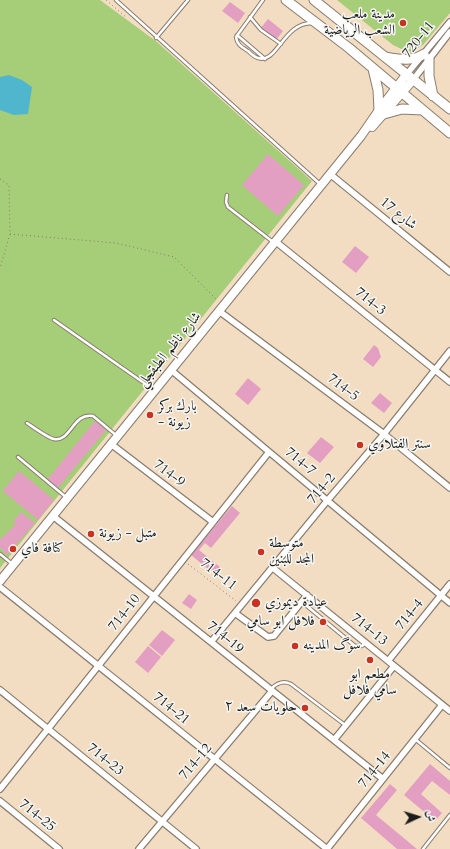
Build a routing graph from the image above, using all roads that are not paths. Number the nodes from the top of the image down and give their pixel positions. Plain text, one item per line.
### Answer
1 (116, 0) edge
2 (188, 0) edge
3 (263, 0) edge
4 (286, 0) edge
5 (314, 0) edge
6 (250, 17) junction
7 (450, 22) edge
8 (316, 24) junction
9 (450, 32) edge
10 (237, 35) junction
11 (156, 38) junction
12 (281, 44) junction
13 (426, 56) junction
14 (384, 57) junction
15 (265, 59) junction
16 (373, 69) junction
17 (410, 77) junction
18 (399, 90) junction
19 (433, 96) junction
20 (450, 109) edge
21 (422, 110) junction
22 (381, 112) junction
23 (450, 133) edge
24 (330, 174) junction
25 (321, 185) junction
26 (227, 195) dead end
27 (275, 242) junction
28 (450, 272) edge
29 (221, 308) junction
30 (54, 320) dead end
31 (450, 350) edge
32 (171, 370) junction
33 (434, 370) junction
34 (450, 382) edge
35 (154, 391) junction
36 (27, 423) dead end
37 (384, 434) junction
38 (117, 437) junction
39 (111, 444) junction
40 (269, 452) junction
41 (18, 457) dead end
42 (450, 488) edge
43 (67, 498) junction
44 (327, 501) junction
45 (53, 516) junction
46 (213, 522) junction
47 (0, 554) edge
48 (13, 565) junction
49 (273, 568) junction
50 (0, 581) edge
51 (450, 584) edge
52 (0, 587) edge
53 (307, 595) junction
54 (441, 595) junction
55 (154, 596) junction
56 (302, 602) junction
57 (450, 603) edge
58 (235, 613) junction
59 (211, 642) junction
60 (365, 642) junction
61 (388, 661) junction
62 (98, 666) junction
63 (394, 666) junction
64 (0, 690) edge
65 (271, 690) junction
66 (442, 705) junction
67 (450, 711) edge
68 (346, 726) junction
69 (48, 729) junction
70 (415, 739) junction
71 (334, 740) junction
72 (215, 759) junction
73 (450, 768) edge
74 (383, 779) junction
75 (0, 789) edge
76 (0, 801) edge
77 (450, 815) edge
78 (162, 822) junction
79 (60, 849) edge
80 (139, 849) edge
81 (196, 849) edge
82 (327, 849) edge
83 (423, 849) edge

1 - 11 lane
2 - 11 lane
3 - 6 lane
4 - 8 main road
5 - 14 main road
6 - 10 lane
6 - 12 lane
7 - 13 street, 720-11
8 - 12 lane
8 - 16 main road
9 - 13 street, 720-11
10 - 15 lane
10 - 15 lane
11 - 25 lane
12 - 15 lane
13 - 14 main road
13 - 17 street, 720-11
13 - 17 street, 720-11
13 - 19 main road
14 - 17 main road
16 - 18 main road
16 - 22 main road
17 - 18 main road, شارع ناظم الطبقجلي
17 - 19 main road
18 - 21 main road
18 - 22 main road, شارع ناظم الطبقجلي
19 - 20 main road
21 - 22 main road
21 - 23 main road
22 - 24 main road, شارع ناظم الطبقجلي
24 - 25 main road, شارع ناظم الطبقجلي
24 - 28 street, شارع 17
25 - 27 main road, شارع ناظم الطبقجلي
26 - 27 lane
27 - 29 main road, شارع ناظم الطبقجلي
27 - 33 street, 714-3
29 - 32 main road, شارع ناظم الطبقجلي
29 - 37 street, 714-5
30 - 35 lane
31 - 33 street, 714-2
32 - 35 main road, شارع ناظم الطبقجلي
32 - 40 street, 714-7
33 - 34 street, 714-3
33 - 37 street, 714-2
35 - 38 main road, شارع ناظم الطبقجلي
36 - 38 lane
37 - 42 street, 714-5
37 - 44 street, 714-2
38 - 39 main road, شارع ناظم الطبقجلي
39 - 43 main road, شارع ناظم الطبقجلي
39 - 46 street, 714-9
40 - 44 street, 714-7
40 - 46 street, 714-10
41 - 43 lane
43 - 45 main road, شارع ناظم الطبقجلي
44 - 49 street, 714-2
44 - 54 street, 714-7
45 - 48 main road, شارع ناظم الطبقجلي
45 - 55 street, 714-19
46 - 55 street, 714-10
47 - 48 lane
48 - 50 main road, شارع ناظم الطبقجلي
49 - 53 street, 714-13
49 - 58 street, 714-2
51 - 54 street, 714-4
52 - 62 street, 714-21
53 - 56 street
53 - 60 street, 714-13
54 - 57 street, 714-7
54 - 61 street, 714-4
55 - 59 street, 714-19
55 - 62 street, 714-10
56 - 58 street
56 - 60 lane
58 - 59 street, 714-2
59 - 65 street, 714-19
60 - 61 street, 714-13
61 - 63 street, 714-13
62 - 69 street, 714-10
62 - 72 street, 714-21
63 - 66 street, 714-13
63 - 68 street
64 - 69 street, 714-23
65 - 68 lane
65 - 71 street, 714-19
65 - 72 street, 714-12
66 - 67 street, 714-13
66 - 70 street, 714-14
68 - 71 street
69 - 75 street, 714-10
69 - 78 street, 714-23
70 - 73 lane
70 - 74 street, 714-14
71 - 74 street, 714-19
72 - 78 street, 714-12
72 - 82 street, 714-21
74 - 82 street, 714-14
76 - 79 street, 714-25
77 - 83 lane
78 - 80 street, 714-12
78 - 81 street, 714-23

